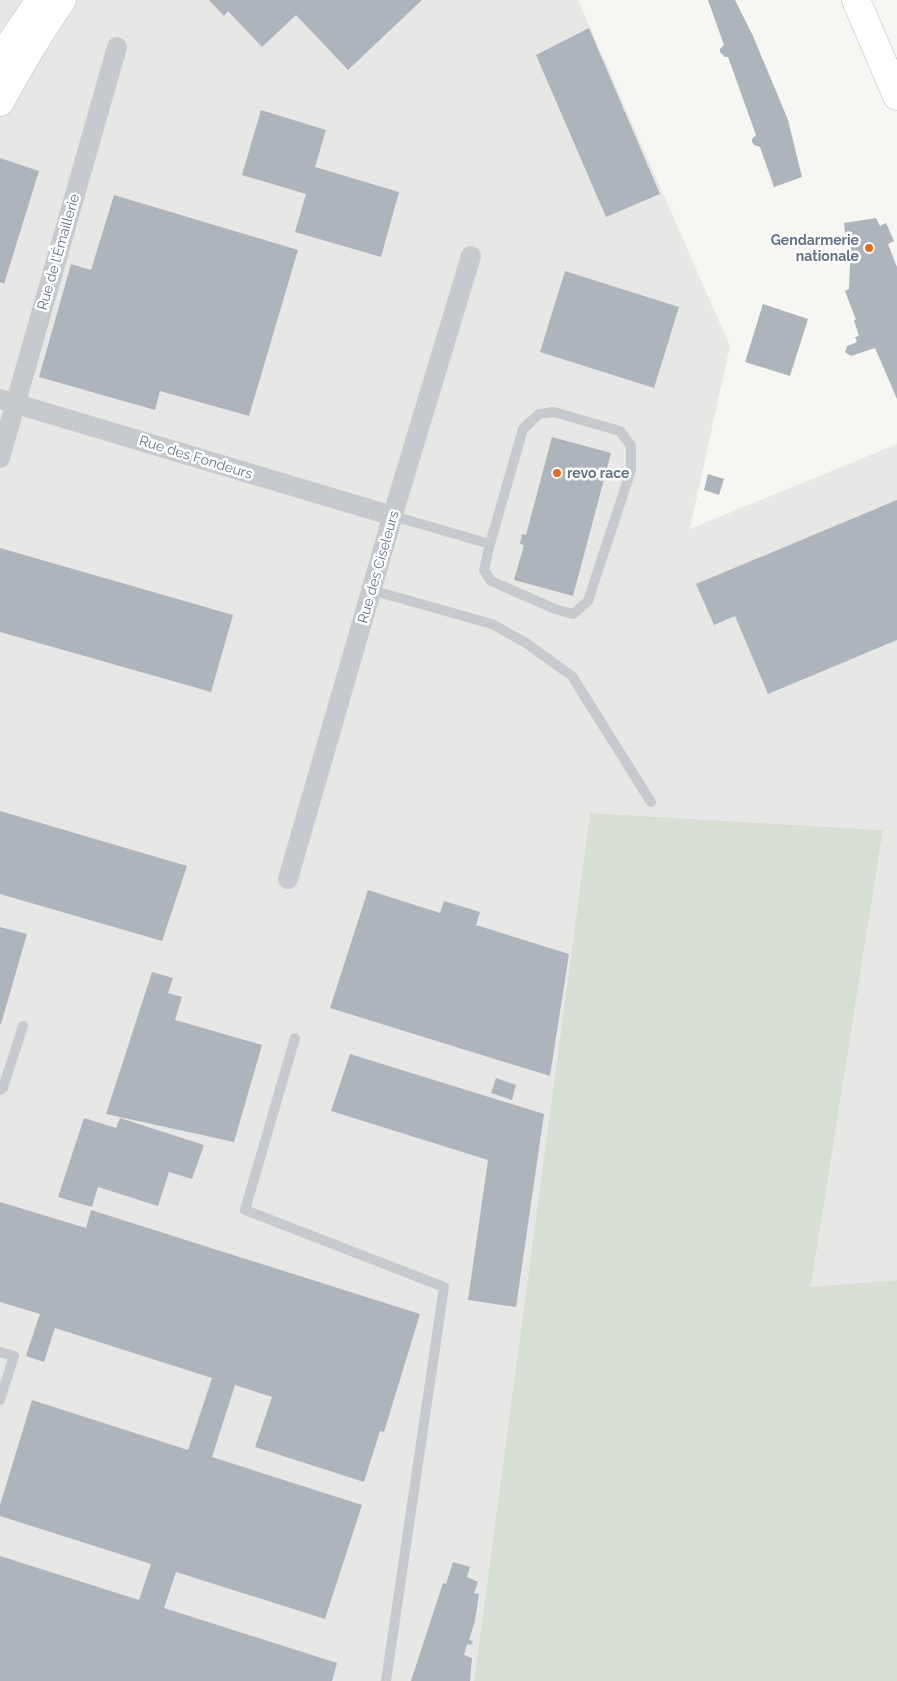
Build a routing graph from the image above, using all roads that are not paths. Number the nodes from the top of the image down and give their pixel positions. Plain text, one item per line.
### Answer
1 (40, 0) edge
2 (62, 0) edge
3 (856, 0) edge
4 (117, 47) dead end
5 (0, 59) edge
6 (897, 96) edge
7 (0, 102) edge
8 (471, 256) dead end
9 (8, 401) edge
10 (0, 458) edge
11 (392, 516) junction
12 (490, 544) junction
13 (371, 590) junction
14 (652, 802) dead end
15 (288, 879) dead end
16 (23, 1026) dead end
17 (295, 1038) dead end
18 (0, 1090) edge
19 (0, 1352) edge
20 (0, 1400) edge
21 (386, 1681) edge

1 - 5 main road
2 - 7 main road
3 - 6 main road
4 - 9 street, Rue de l'Émaillerie
8 - 11 street, Rue des Ciseleurs
9 - 10 street, Rue de l'Émaillerie
9 - 11 street, Rue des Fondeurs
11 - 12 lane
11 - 13 street, Rue des Ciseleurs
12 - 12 lane
13 - 14 lane
13 - 15 street, Rue des Ciseleurs
16 - 18 lane
17 - 21 lane
19 - 20 lane

